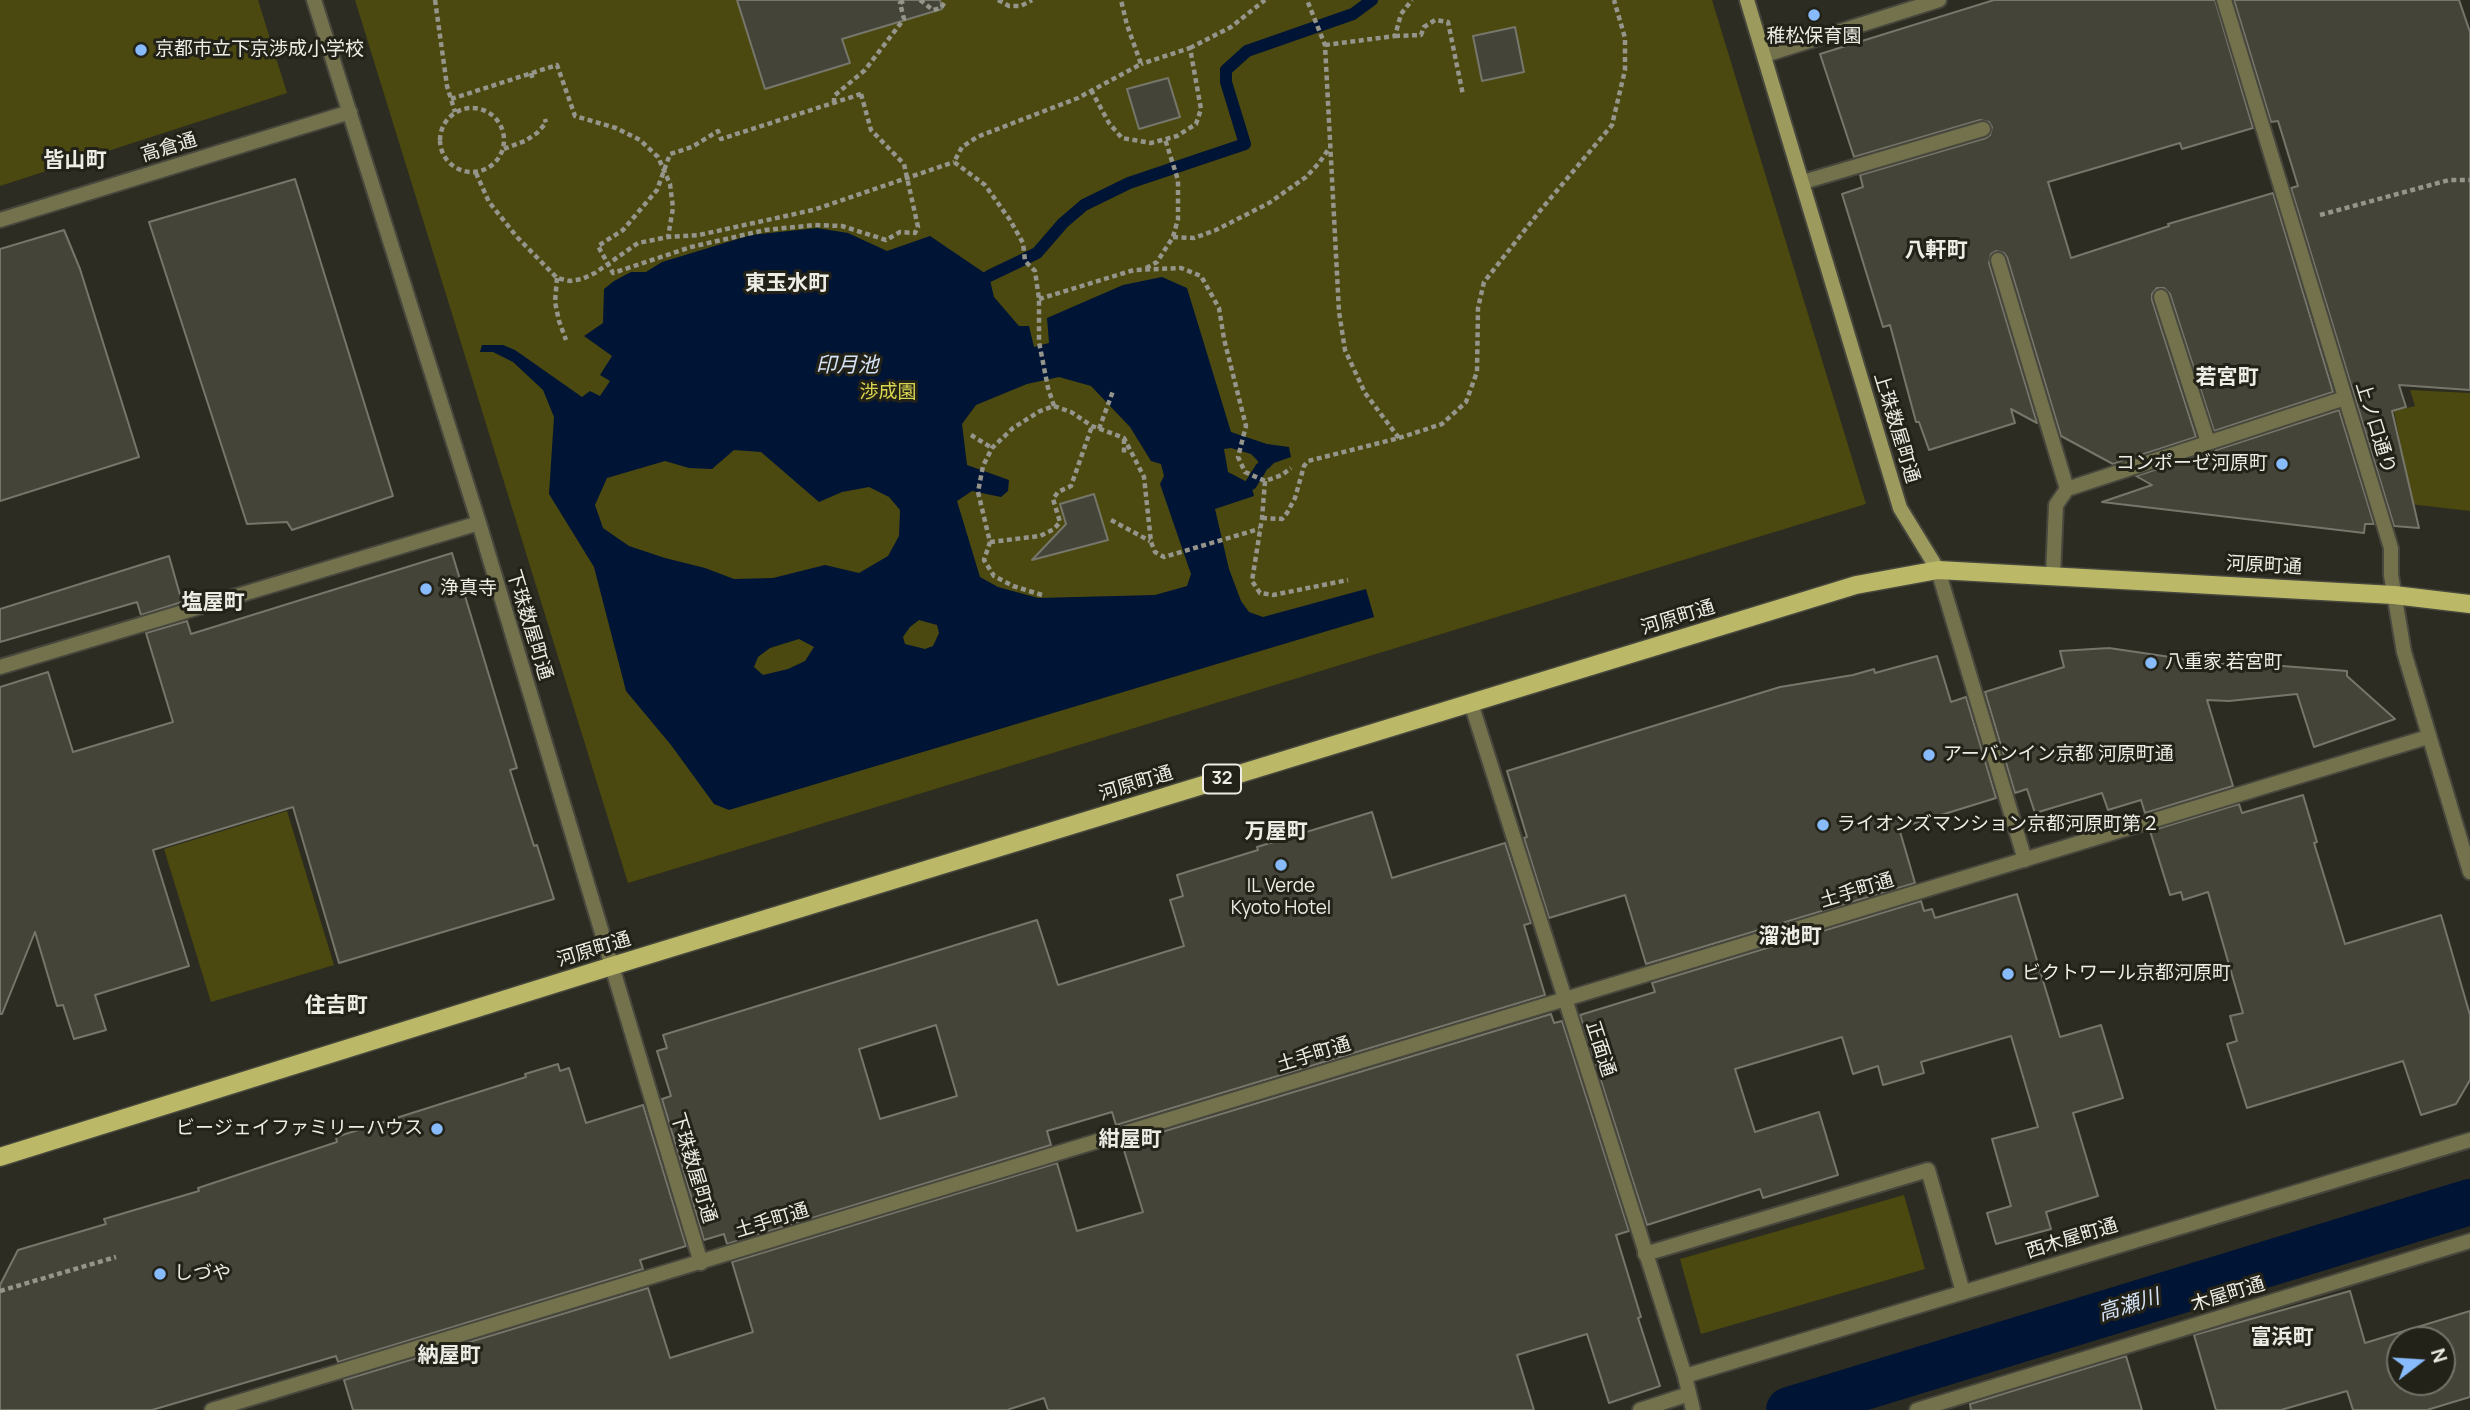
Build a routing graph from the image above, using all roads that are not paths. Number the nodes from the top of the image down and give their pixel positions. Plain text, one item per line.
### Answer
1 (314, 0) edge
2 (1747, 0) edge
3 (1939, 0) edge
4 (2224, 0) edge
5 (1765, 55) junction
6 (350, 112) junction
7 (1983, 129) dead end
8 (1803, 182) junction
9 (0, 220) edge
10 (1998, 260) dead end
11 (2161, 296) dead end
12 (2345, 398) junction
13 (2208, 442) junction
14 (2067, 488) junction
15 (479, 523) junction
16 (1938, 570) junction
17 (2053, 576) junction
18 (2394, 594) junction
19 (2470, 604) edge
20 (0, 667) edge
21 (1471, 703) junction
22 (2428, 737) junction
23 (2025, 860) junction
24 (2470, 872) edge
25 (612, 966) junction
26 (1564, 999) junction
27 (2470, 1140) edge
28 (0, 1157) edge
29 (2470, 1241) edge
30 (1645, 1254) junction
31 (701, 1263) junction
32 (1963, 1292) junction
33 (1685, 1376) junction
34 (1691, 1404) edge
35 (212, 1410) edge
36 (1640, 1410) edge
37 (1917, 1410) edge

1 - 6 street, 下珠数屋町通
2 - 5 street, 上珠数屋町通
3 - 5 street
4 - 12 street, 上ノ口通り
5 - 8 street, 上珠数屋町通
6 - 9 street, 高倉通
6 - 15 street, 下珠数屋町通
7 - 8 street
8 - 16 street, 上珠数屋町通
10 - 14 street
11 - 13 street
12 - 13 street
12 - 18 street, 上ノ口通り
13 - 14 street
14 - 17 street
15 - 20 street
15 - 25 street, 下珠数屋町通
16 - 17 main road, 河原町通 / 32
16 - 21 main road, 河原町通 / 32
16 - 23 street, 上珠数屋町通
17 - 18 main road, 河原町通 / 32
18 - 19 main road, 河原町通 / 32
18 - 22 street, 上ノ口通り
21 - 25 main road, 河原町通 / 32
21 - 26 street, 正面通
22 - 23 street, 土手町通
22 - 24 street, 上ノ口通り
23 - 26 street, 土手町通
25 - 28 main road, 河原町通 / 32
25 - 31 street, 下珠数屋町通
26 - 30 street, 正面通
26 - 31 street, 土手町通
27 - 32 street, 西木屋町通
29 - 37 street, 木屋町通
30 - 32 street
30 - 33 street, 正面通
31 - 35 street, 土手町通
32 - 33 street, 西木屋町通
33 - 34 street, 正面通
34 - 36 street

